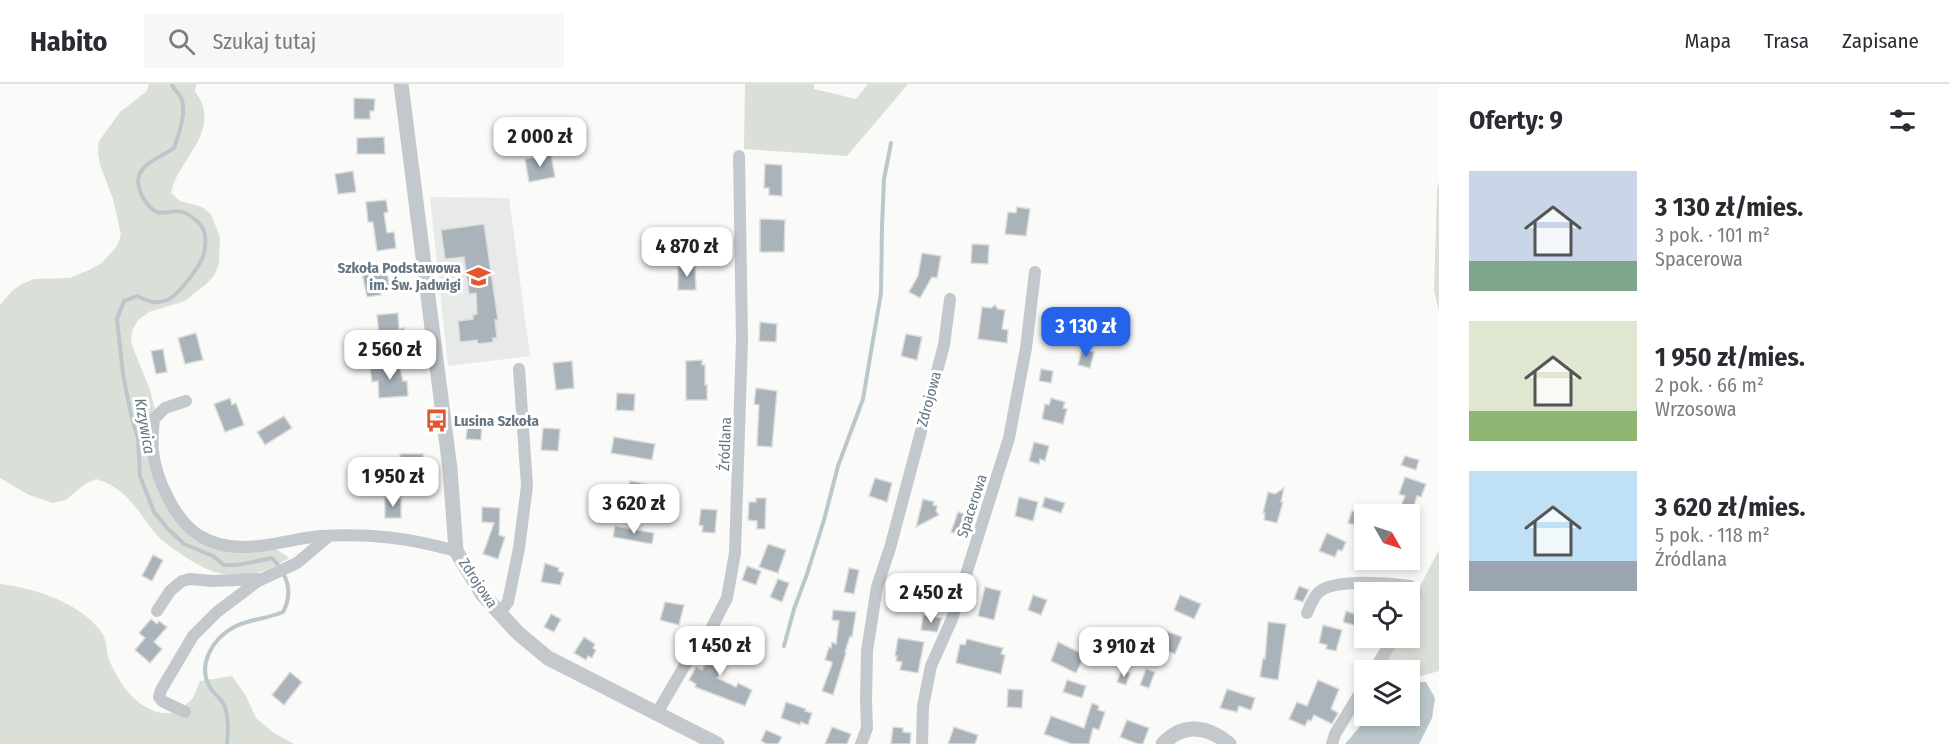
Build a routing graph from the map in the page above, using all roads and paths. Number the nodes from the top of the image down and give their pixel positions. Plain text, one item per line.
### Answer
1 (401, 84) edge
2 (739, 156) dead end
3 (1035, 272) dead end
4 (950, 299) dead end
5 (519, 369) dead end
6 (186, 401) dead end
7 (329, 536) junction
8 (456, 551) junction
9 (269, 575) junction
10 (1354, 584) edge
11 (157, 611) dead end
12 (1307, 613) dead end
13 (499, 614) junction
14 (1354, 703) edge
15 (185, 712) dead end
16 (657, 713) junction
17 (717, 744) edge
18 (861, 744) edge
19 (922, 744) edge
20 (1164, 744) edge
21 (1229, 744) edge
22 (1332, 744) edge

1 - 8 street, Zdrojowa
2 - 16 street, Źródlana
3 - 19 street, Spacerowa
4 - 18 street, Zdrojowa
5 - 13 street
6 - 7 street
7 - 8 street
7 - 9 street
8 - 13 street, Zdrojowa
9 - 11 street
9 - 15 street
10 - 12 street
13 - 16 street, Zdrojowa
14 - 22 street
16 - 17 street, Zdrojowa
20 - 21 street

